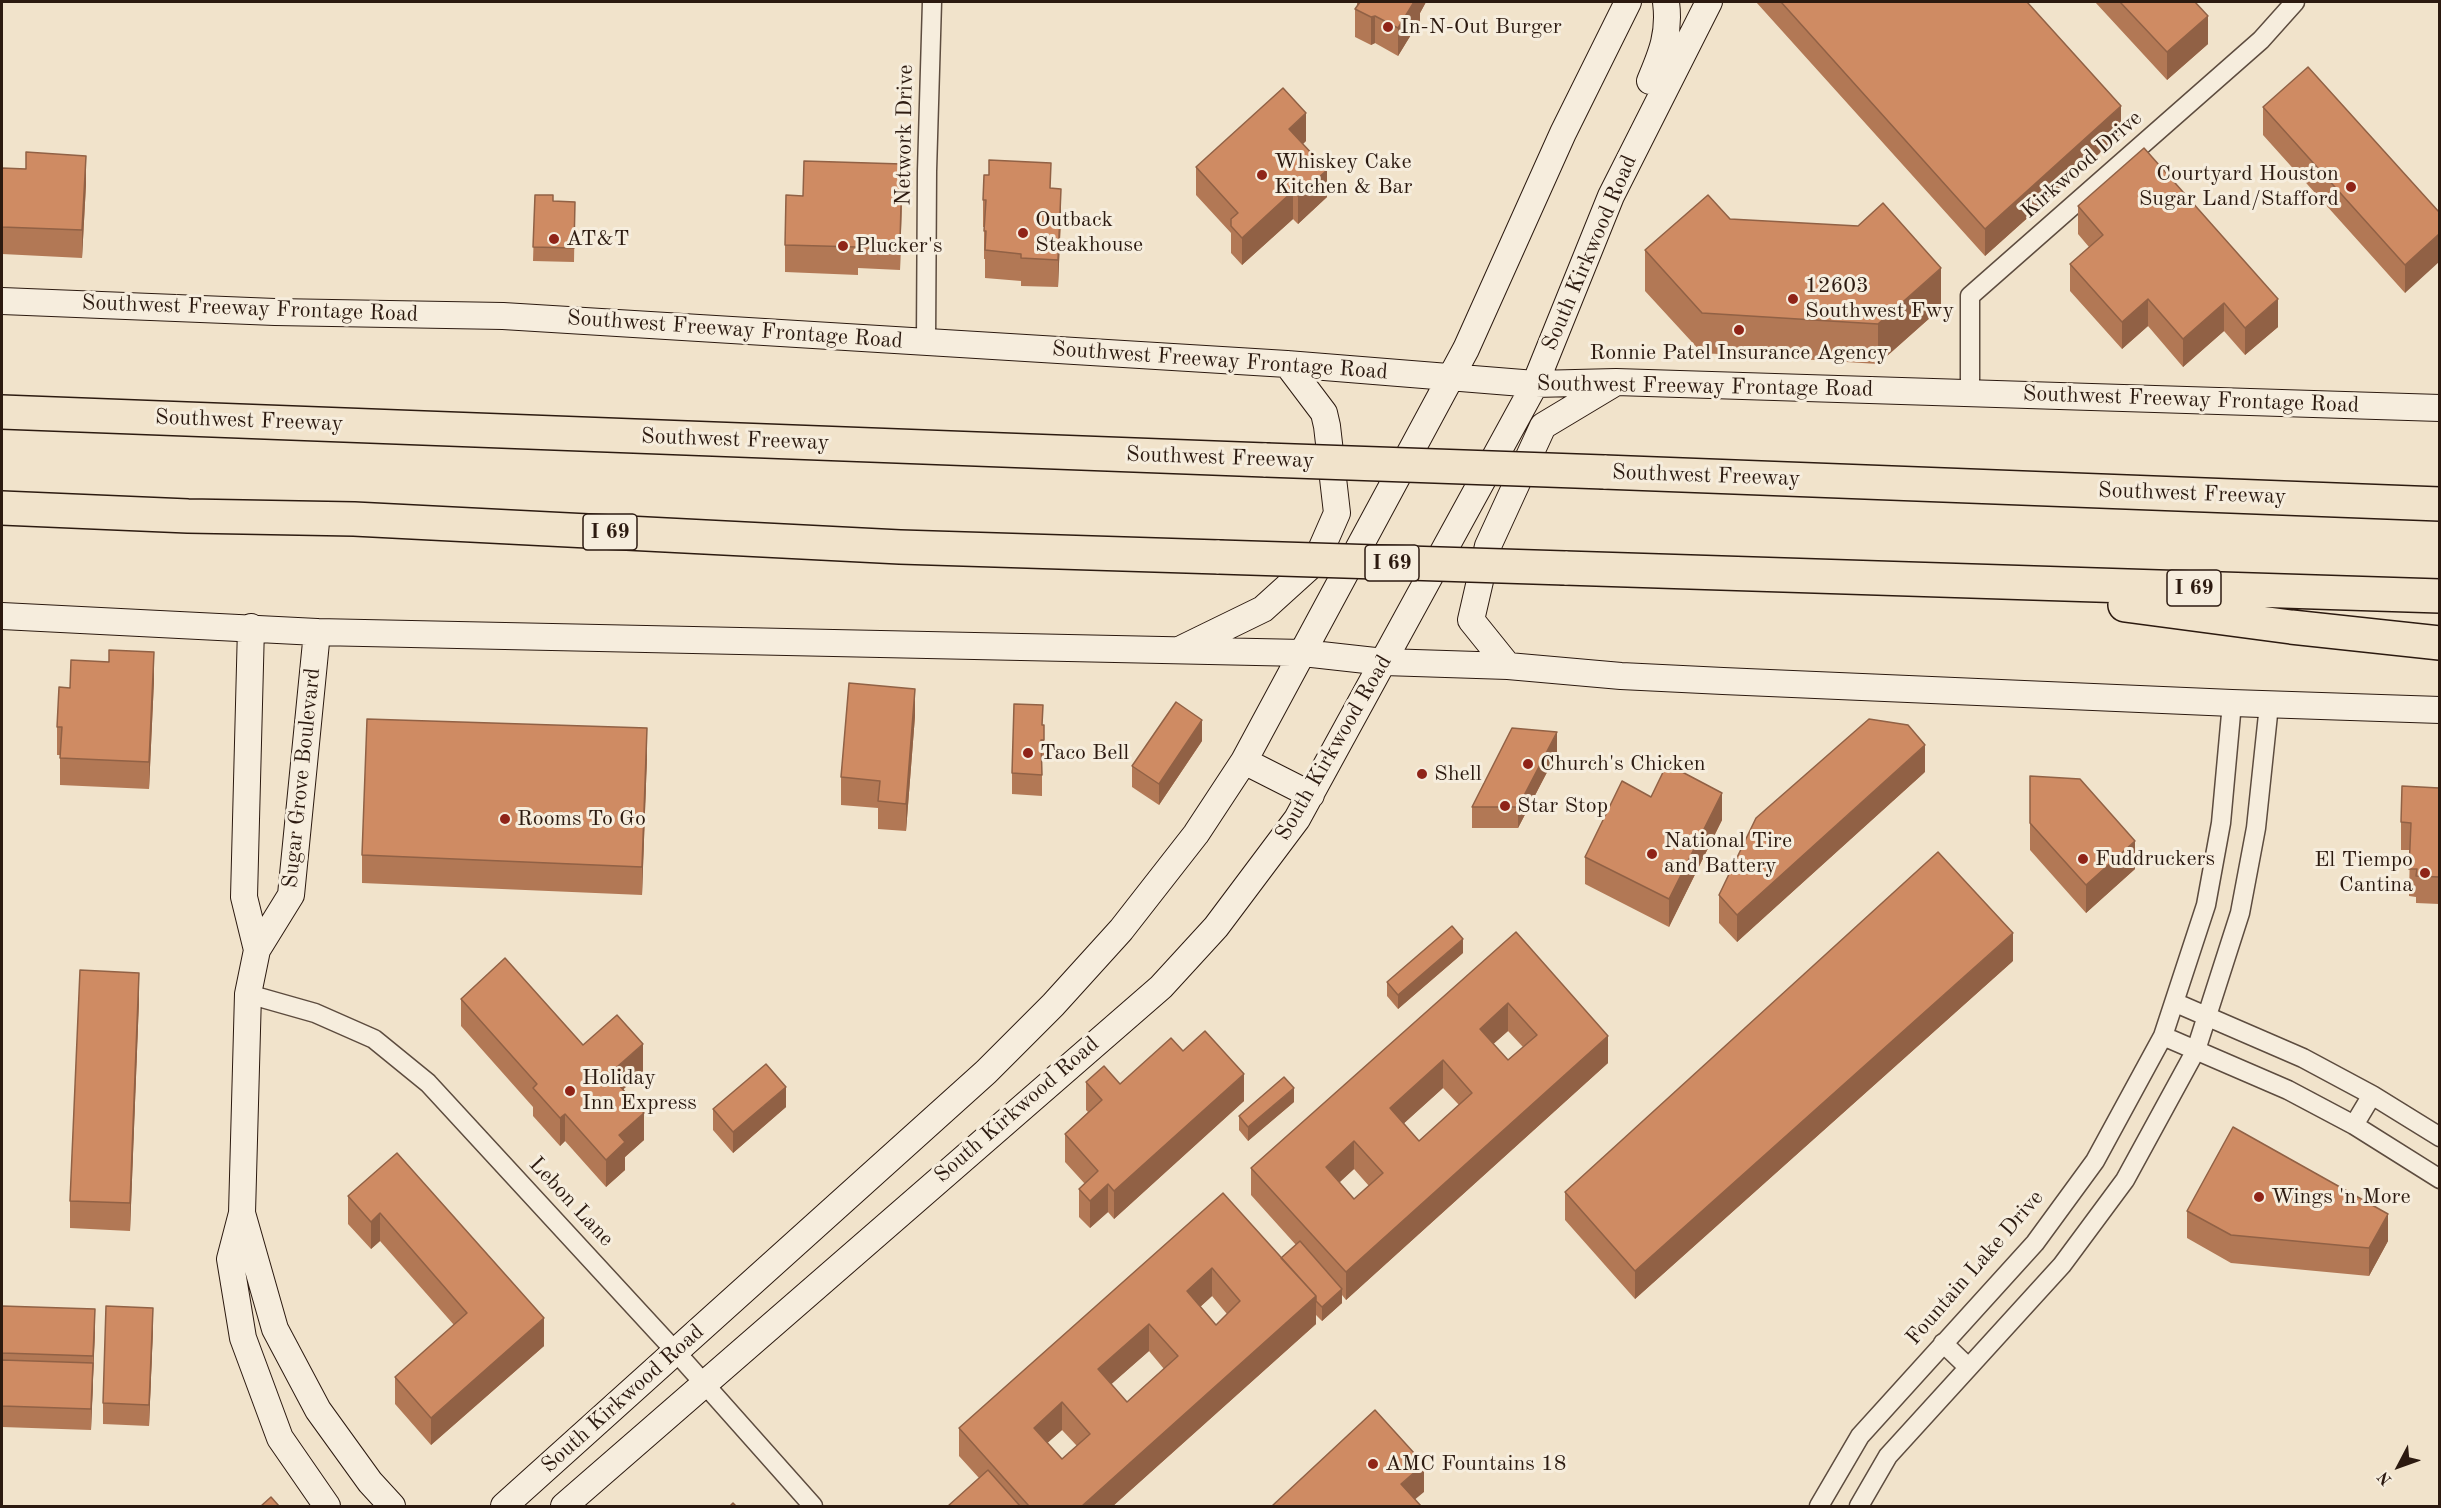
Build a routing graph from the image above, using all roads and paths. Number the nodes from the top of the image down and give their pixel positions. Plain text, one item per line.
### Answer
1 (932, 2) edge
2 (1628, 2) edge
3 (1666, 2) edge
4 (2295, 2) edge
5 (1700, 6) edge
6 (1646, 125) junction
7 (2, 301) edge
8 (926, 342) junction
9 (1287, 364) junction
10 (1452, 376) junction
11 (1616, 382) junction
12 (1535, 384) junction
13 (1970, 393) junction
14 (2439, 408) edge
15 (2, 412) edge
16 (2439, 504) edge
17 (2, 508) edge
18 (1948, 580) junction
19 (2439, 596) edge
20 (2, 616) edge
21 (251, 627) junction
22 (317, 632) junction
23 (2439, 643) edge
24 (1180, 650) junction
25 (1302, 653) junction
26 (1384, 662) junction
27 (1508, 666) junction
28 (2232, 704) junction
29 (2269, 705) junction
30 (2439, 710) edge
31 (1244, 761) junction
32 (1311, 795) junction
33 (257, 950) junction
34 (248, 994) junction
35 (2176, 1003) junction
36 (2206, 1015) junction
37 (2163, 1036) junction
38 (2196, 1050) junction
39 (2372, 1095) junction
40 (2354, 1125) junction
41 (2439, 1137) edge
42 (2439, 1179) edge
43 (242, 1213) junction
44 (1943, 1343) junction
45 (676, 1352) junction
46 (1968, 1367) junction
47 (704, 1383) junction
48 (327, 1506) edge
49 (392, 1506) edge
50 (504, 1506) edge
51 (564, 1506) edge
52 (813, 1506) edge
53 (1819, 1506) edge
54 (1859, 1506) edge

1 - 8 street, Network Drive
2 - 10 main road, South Kirkwood Road
3 - 6 main road
4 - 13 street, Kirkwood Drive
5 - 6 main road, South Kirkwood Road
6 - 12 main road, South Kirkwood Road
7 - 8 main road, Southwest Freeway Frontage Road
8 - 9 main road, Southwest Freeway Frontage Road
9 - 10 main road, Southwest Freeway Frontage Road
9 - 24 main road
10 - 12 main road, Southwest Freeway Frontage Road
10 - 25 main road, South Kirkwood Road
11 - 12 main road, Southwest Freeway Frontage Road
11 - 13 main road, Southwest Freeway Frontage Road
11 - 27 main road
12 - 26 main road, South Kirkwood Road
13 - 14 main road, Southwest Freeway Frontage Road
15 - 16 highway, Southwest Freeway, bridge
17 - 18 highway, I 69, bridge
18 - 19 highway, I 69
18 - 23 highway
20 - 21 main road
21 - 22 main road
21 - 33 main road, Sugar Grove Boulevard
22 - 24 main road
22 - 33 main road, Sugar Grove Boulevard
24 - 25 main road
25 - 26 main road
25 - 31 main road, South Kirkwood Road
26 - 27 main road
26 - 32 main road, South Kirkwood Road
27 - 28 main road
28 - 29 main road
28 - 35 street, Fountain Lake Drive
29 - 30 main road
29 - 36 street
31 - 32 main road
31 - 45 main road, South Kirkwood Road
32 - 47 main road, South Kirkwood Road
33 - 34 main road, Sugar Grove Boulevard
34 - 43 main road, Sugar Grove Boulevard
34 - 45 street, Lebon Lane
35 - 36 street
35 - 37 street, Fountain Lake Drive
36 - 38 street
36 - 39 street
37 - 38 street
37 - 44 street, Fountain Lake Drive
38 - 40 street
38 - 46 street
39 - 40 street
39 - 41 street
40 - 42 street
43 - 48 main road, Sugar Grove Boulevard
43 - 49 main road, Sugar Grove Boulevard
44 - 46 street
44 - 53 street, Fountain Lake Drive
45 - 47 street, Lebon Lane
45 - 50 main road, South Kirkwood Road
46 - 54 street
47 - 51 main road, South Kirkwood Road
47 - 52 street, Lebon Lane

